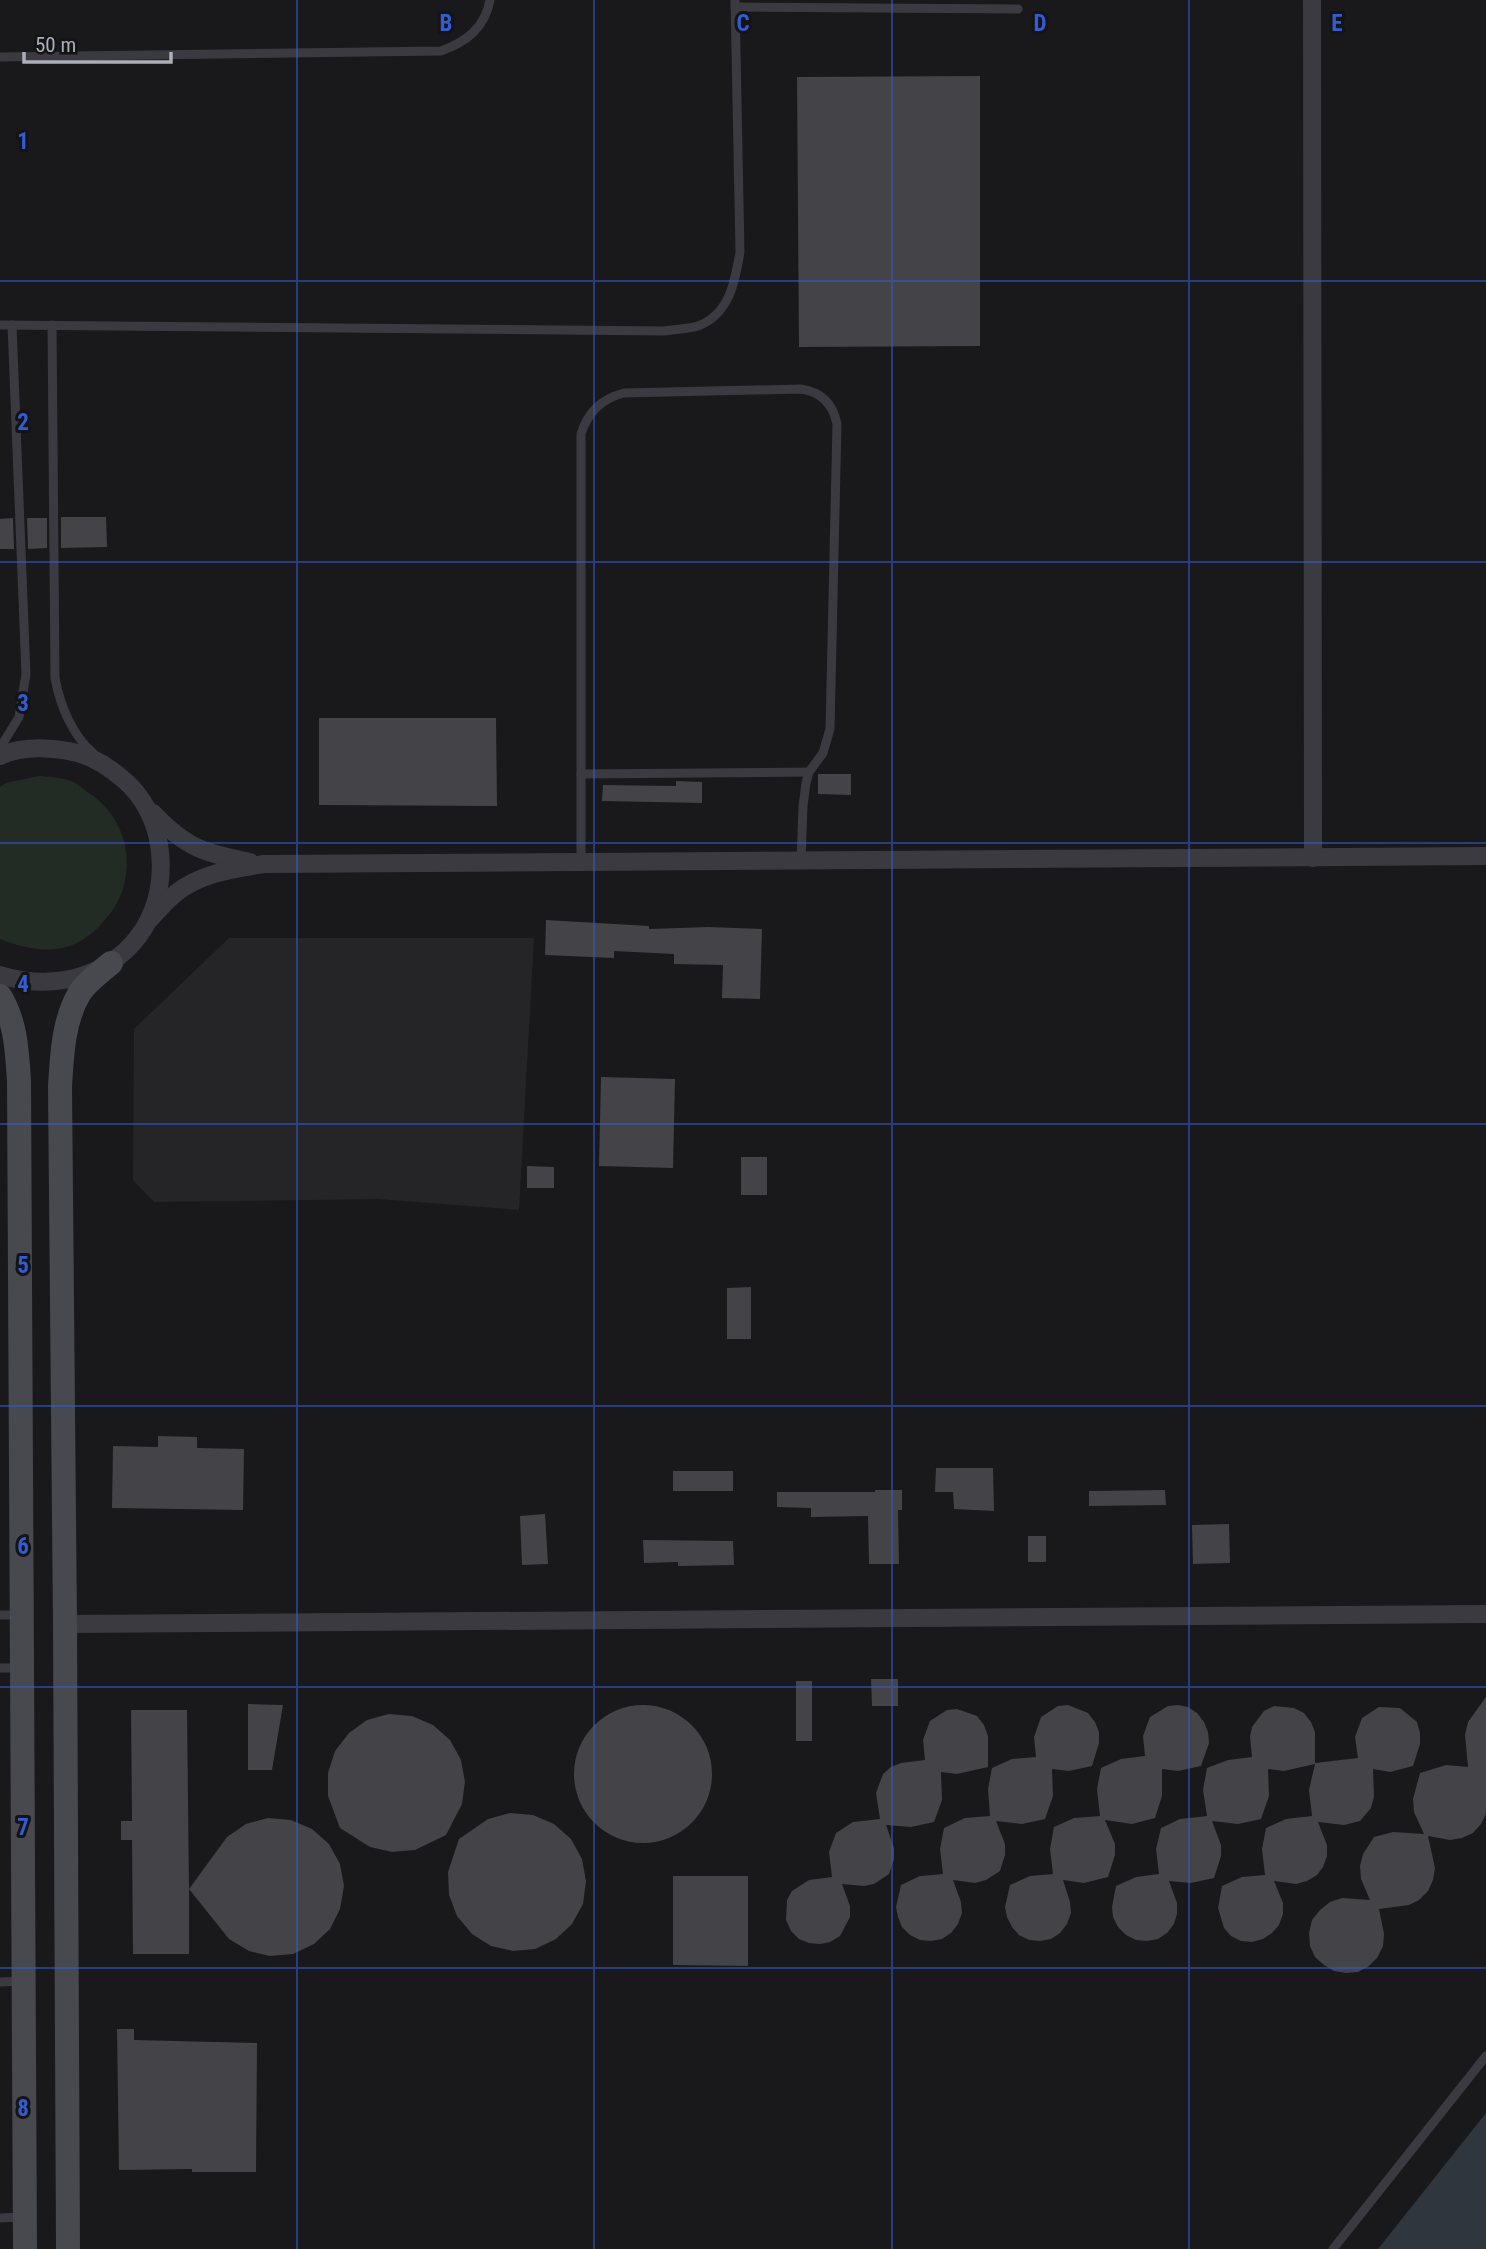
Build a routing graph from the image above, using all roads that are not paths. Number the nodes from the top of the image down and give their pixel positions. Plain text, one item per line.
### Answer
1 (489, 0) edge
2 (1312, 0) edge
3 (735, 3) edge
4 (1018, 9) dead end
5 (0, 57) edge
6 (0, 325) edge
7 (12, 325) junction
8 (52, 325) junction
9 (0, 748) edge
10 (0, 756) edge
11 (113, 770) junction
12 (809, 772) junction
13 (581, 774) junction
14 (144, 803) junction
15 (1486, 856) edge
16 (1313, 858) junction
17 (801, 862) junction
18 (581, 863) junction
19 (264, 864) junction
20 (149, 920) junction
21 (111, 962) junction
22 (0, 975) edge
23 (0, 996) edge
24 (1486, 1614) edge
25 (11, 1615) edge
26 (65, 1625) junction
27 (11, 1668) edge
28 (12, 1981) edge
29 (1486, 2056) edge
30 (25, 2217) junction
31 (0, 2218) edge
32 (25, 2249) edge
33 (68, 2249) edge
34 (1333, 2249) edge

1 - 5 lane
2 - 16 street
3 - 4 lane
3 - 8 lane
6 - 7 lane
7 - 8 lane
7 - 9 lane
8 - 11 lane
10 - 11 street
11 - 14 street
12 - 13 lane
12 - 13 lane
12 - 17 lane
13 - 18 lane
14 - 19 street
14 - 20 street
15 - 16 street
16 - 17 street
17 - 18 street
18 - 19 street
19 - 20 street
20 - 21 street
21 - 22 street
21 - 26 street
23 - 25 street
24 - 26 street
25 - 27 street
26 - 33 street
27 - 28 street
28 - 30 street
29 - 34 lane
30 - 31 lane
30 - 32 street

